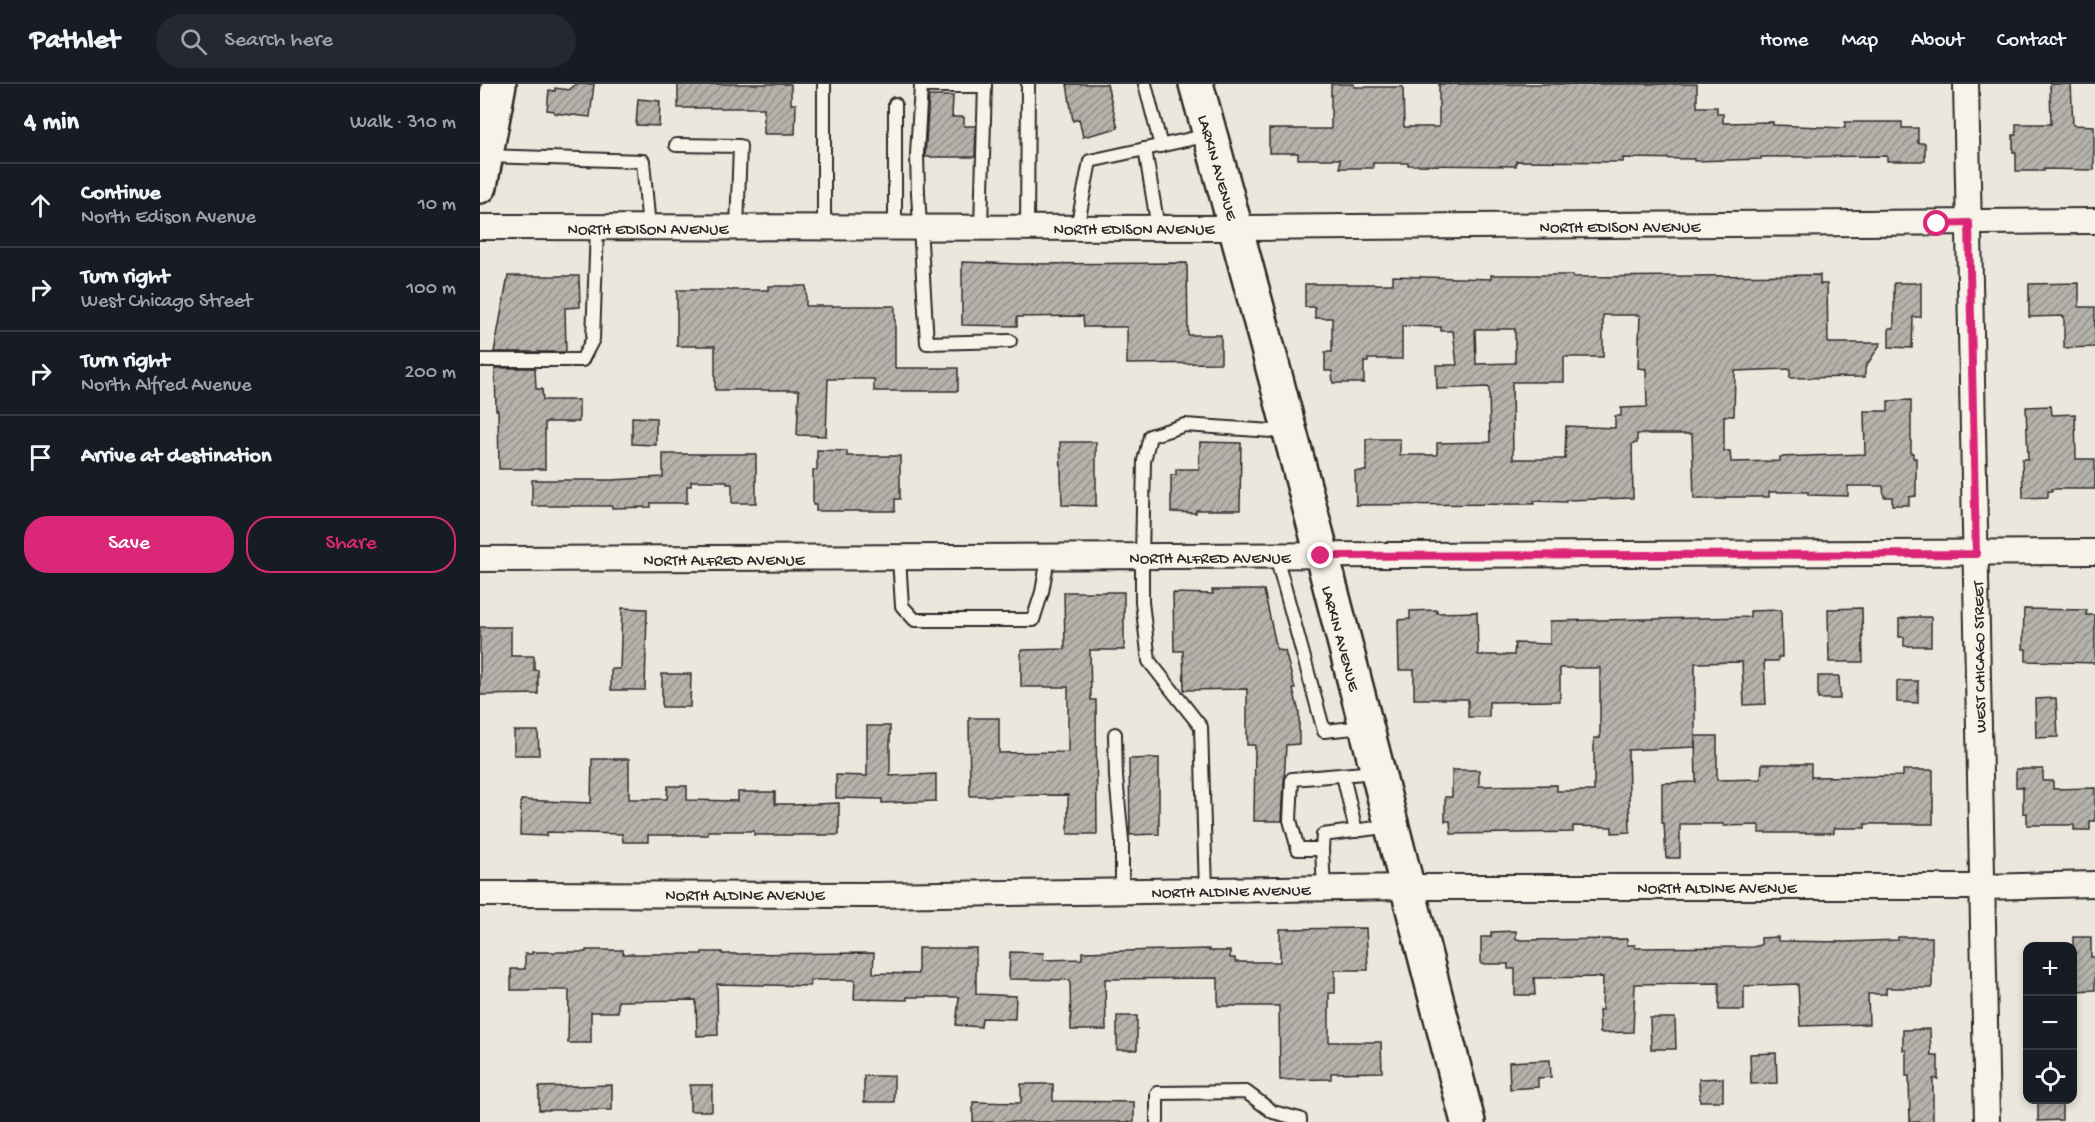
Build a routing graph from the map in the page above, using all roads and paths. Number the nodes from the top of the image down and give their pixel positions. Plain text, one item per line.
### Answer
1 (500, 84) edge
2 (824, 84) edge
3 (1028, 84) edge
4 (1145, 84) edge
5 (1196, 84) edge
6 (1966, 84) edge
7 (921, 85) edge
8 (985, 85) edge
9 (895, 104) dead end
10 (1210, 135) junction
11 (676, 145) dead end
12 (1161, 146) junction
13 (1145, 149) junction
14 (483, 171) edge
15 (2095, 221) edge
16 (1969, 223) junction
17 (480, 227) edge
18 (981, 227) junction
19 (597, 228) junction
20 (649, 228) junction
21 (737, 228) junction
22 (824, 228) junction
23 (895, 228) junction
24 (921, 228) junction
25 (1028, 228) junction
26 (1077, 228) junction
27 (1158, 228) junction
28 (1236, 228) junction
29 (1010, 341) dead end
30 (480, 360) edge
31 (1291, 433) junction
32 (2095, 552) edge
33 (1976, 554) junction
34 (1276, 556) junction
35 (1321, 556) junction
36 (1142, 557) junction
37 (899, 558) junction
38 (1048, 558) junction
39 (480, 559) edge
40 (1365, 727) junction
41 (1115, 734) dead end
42 (1377, 772) junction
43 (1343, 775) junction
44 (1391, 826) junction
45 (1356, 831) junction
46 (1322, 849) junction
47 (2095, 884) edge
48 (1407, 887) junction
49 (1982, 887) junction
50 (1324, 888) junction
51 (1206, 890) junction
52 (1122, 891) junction
53 (480, 894) edge
54 (1157, 1122) edge
55 (1300, 1122) edge
56 (1468, 1122) edge
57 (1987, 1122) edge

1 - 14 main road
2 - 22 lane
3 - 25 lane
4 - 12 lane
5 - 10 main road, LARKIN AVENUE
6 - 16 street, WEST CHICAGO STREET
7 - 8 lane
7 - 24 lane
8 - 18 lane
9 - 23 lane
10 - 12 lane
10 - 28 main road, LARKIN AVENUE
11 - 21 lane
12 - 13 lane
13 - 26 lane
13 - 27 lane
14 - 20 lane
15 - 16 street, NORTH EDISON AVENUE
16 - 28 street, NORTH EDISON AVENUE
16 - 33 street, WEST CHICAGO STREET
17 - 19 street, NORTH EDISON AVENUE
18 - 24 street, NORTH EDISON AVENUE
18 - 25 street, NORTH EDISON AVENUE
19 - 20 street, NORTH EDISON AVENUE
19 - 30 lane
20 - 21 street, NORTH EDISON AVENUE
21 - 22 street, NORTH EDISON AVENUE
22 - 23 street, NORTH EDISON AVENUE
23 - 24 street, NORTH EDISON AVENUE
24 - 29 lane
25 - 26 street, NORTH EDISON AVENUE
26 - 27 street, NORTH EDISON AVENUE
27 - 28 street, NORTH EDISON AVENUE
28 - 31 main road, LARKIN AVENUE
31 - 35 main road, LARKIN AVENUE
31 - 36 lane
32 - 33 street, NORTH ALFRED AVENUE
33 - 35 street, NORTH ALFRED AVENUE
33 - 49 street, WEST CHICAGO STREET
34 - 35 street, NORTH ALFRED AVENUE
34 - 36 street, NORTH ALFRED AVENUE
34 - 40 lane
35 - 40 main road, LARKIN AVENUE
36 - 38 street, NORTH ALFRED AVENUE
36 - 51 lane
37 - 38 street, NORTH ALFRED AVENUE
37 - 38 lane
37 - 39 street, NORTH ALFRED AVENUE
40 - 42 main road, LARKIN AVENUE
41 - 52 lane
42 - 43 lane
42 - 44 main road, LARKIN AVENUE
43 - 45 lane
43 - 46 lane
44 - 45 lane
44 - 48 main road, LARKIN AVENUE
45 - 46 lane
46 - 50 lane
47 - 49 street, NORTH ALDINE AVENUE
48 - 49 street, NORTH ALDINE AVENUE
48 - 50 street, NORTH ALDINE AVENUE
48 - 56 main road, LARKIN AVENUE
49 - 57 street, WEST CHICAGO STREET
50 - 51 street, NORTH ALDINE AVENUE
51 - 52 street, NORTH ALDINE AVENUE
52 - 53 street, NORTH ALDINE AVENUE
54 - 55 lane

